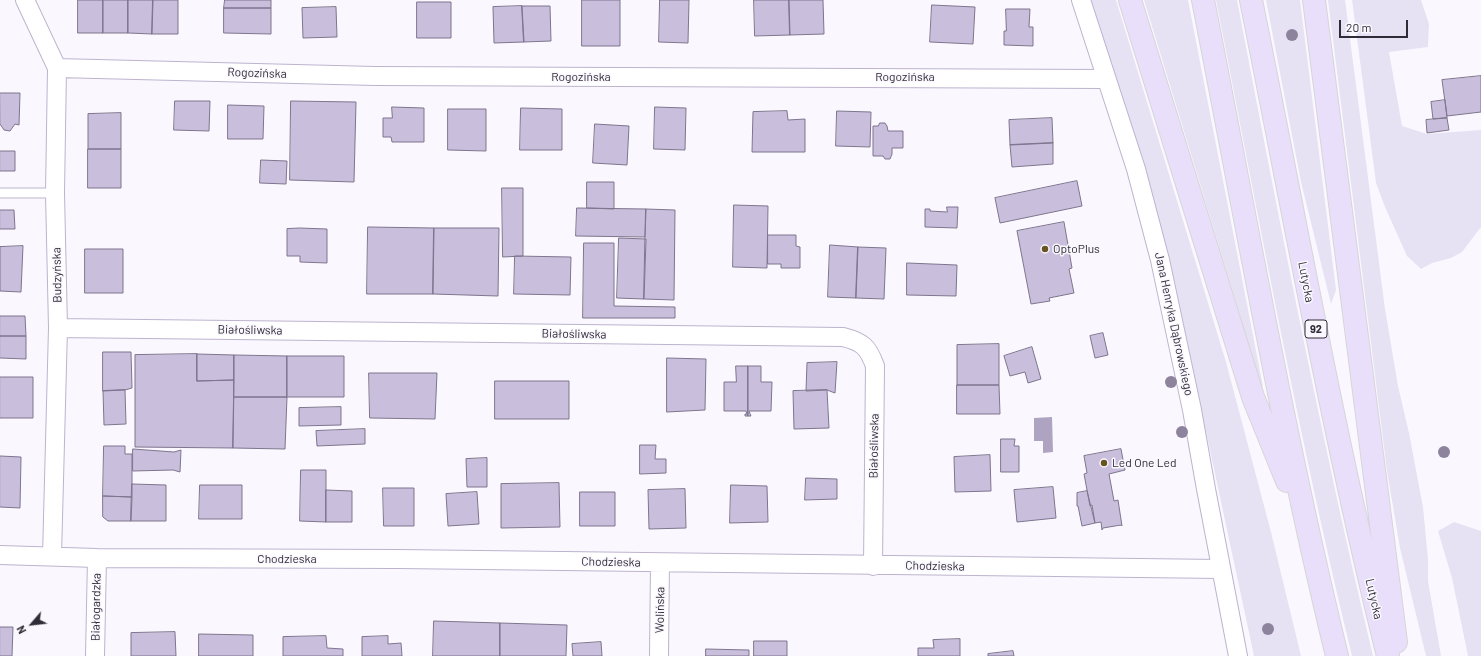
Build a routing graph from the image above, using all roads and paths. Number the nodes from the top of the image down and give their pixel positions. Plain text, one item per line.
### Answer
1 (25, 0) edge
2 (1081, 0) edge
3 (1130, 0) edge
4 (1203, 0) edge
5 (1251, 0) edge
6 (1314, 0) edge
7 (57, 68) junction
8 (1106, 79) junction
9 (0, 192) edge
10 (55, 193) junction
11 (58, 328) junction
12 (1308, 534) junction
13 (0, 555) edge
14 (52, 556) junction
15 (97, 558) junction
16 (660, 563) junction
17 (873, 566) junction
18 (1221, 569) junction
19 (95, 656) edge
20 (659, 656) edge
21 (1238, 656) edge
22 (1337, 656) edge
23 (1388, 656) edge
24 (1398, 656) edge

1 - 7 street, Budzyńska
2 - 8 street, Jana Henryka Dąbrowskiego
3 - 12 main road
4 - 12 main road
5 - 23 main road, Lutycka / 92
6 - 24 main road
7 - 8 street, Rogozińska
7 - 10 street, Budzyńska
8 - 18 street, Jana Henryka Dąbrowskiego
9 - 10 lane
10 - 11 street, Budzyńska
11 - 14 street, Budzyńska
11 - 17 street, Białośliwska
12 - 22 main road
13 - 14 street, Chodzieska
14 - 15 street, Chodzieska
15 - 16 street, Chodzieska
15 - 19 street, Białogardzka
16 - 17 street, Chodzieska
16 - 20 street, Wolińska
17 - 18 street, Chodzieska
18 - 21 street, Jana Henryka Dąbrowskiego

